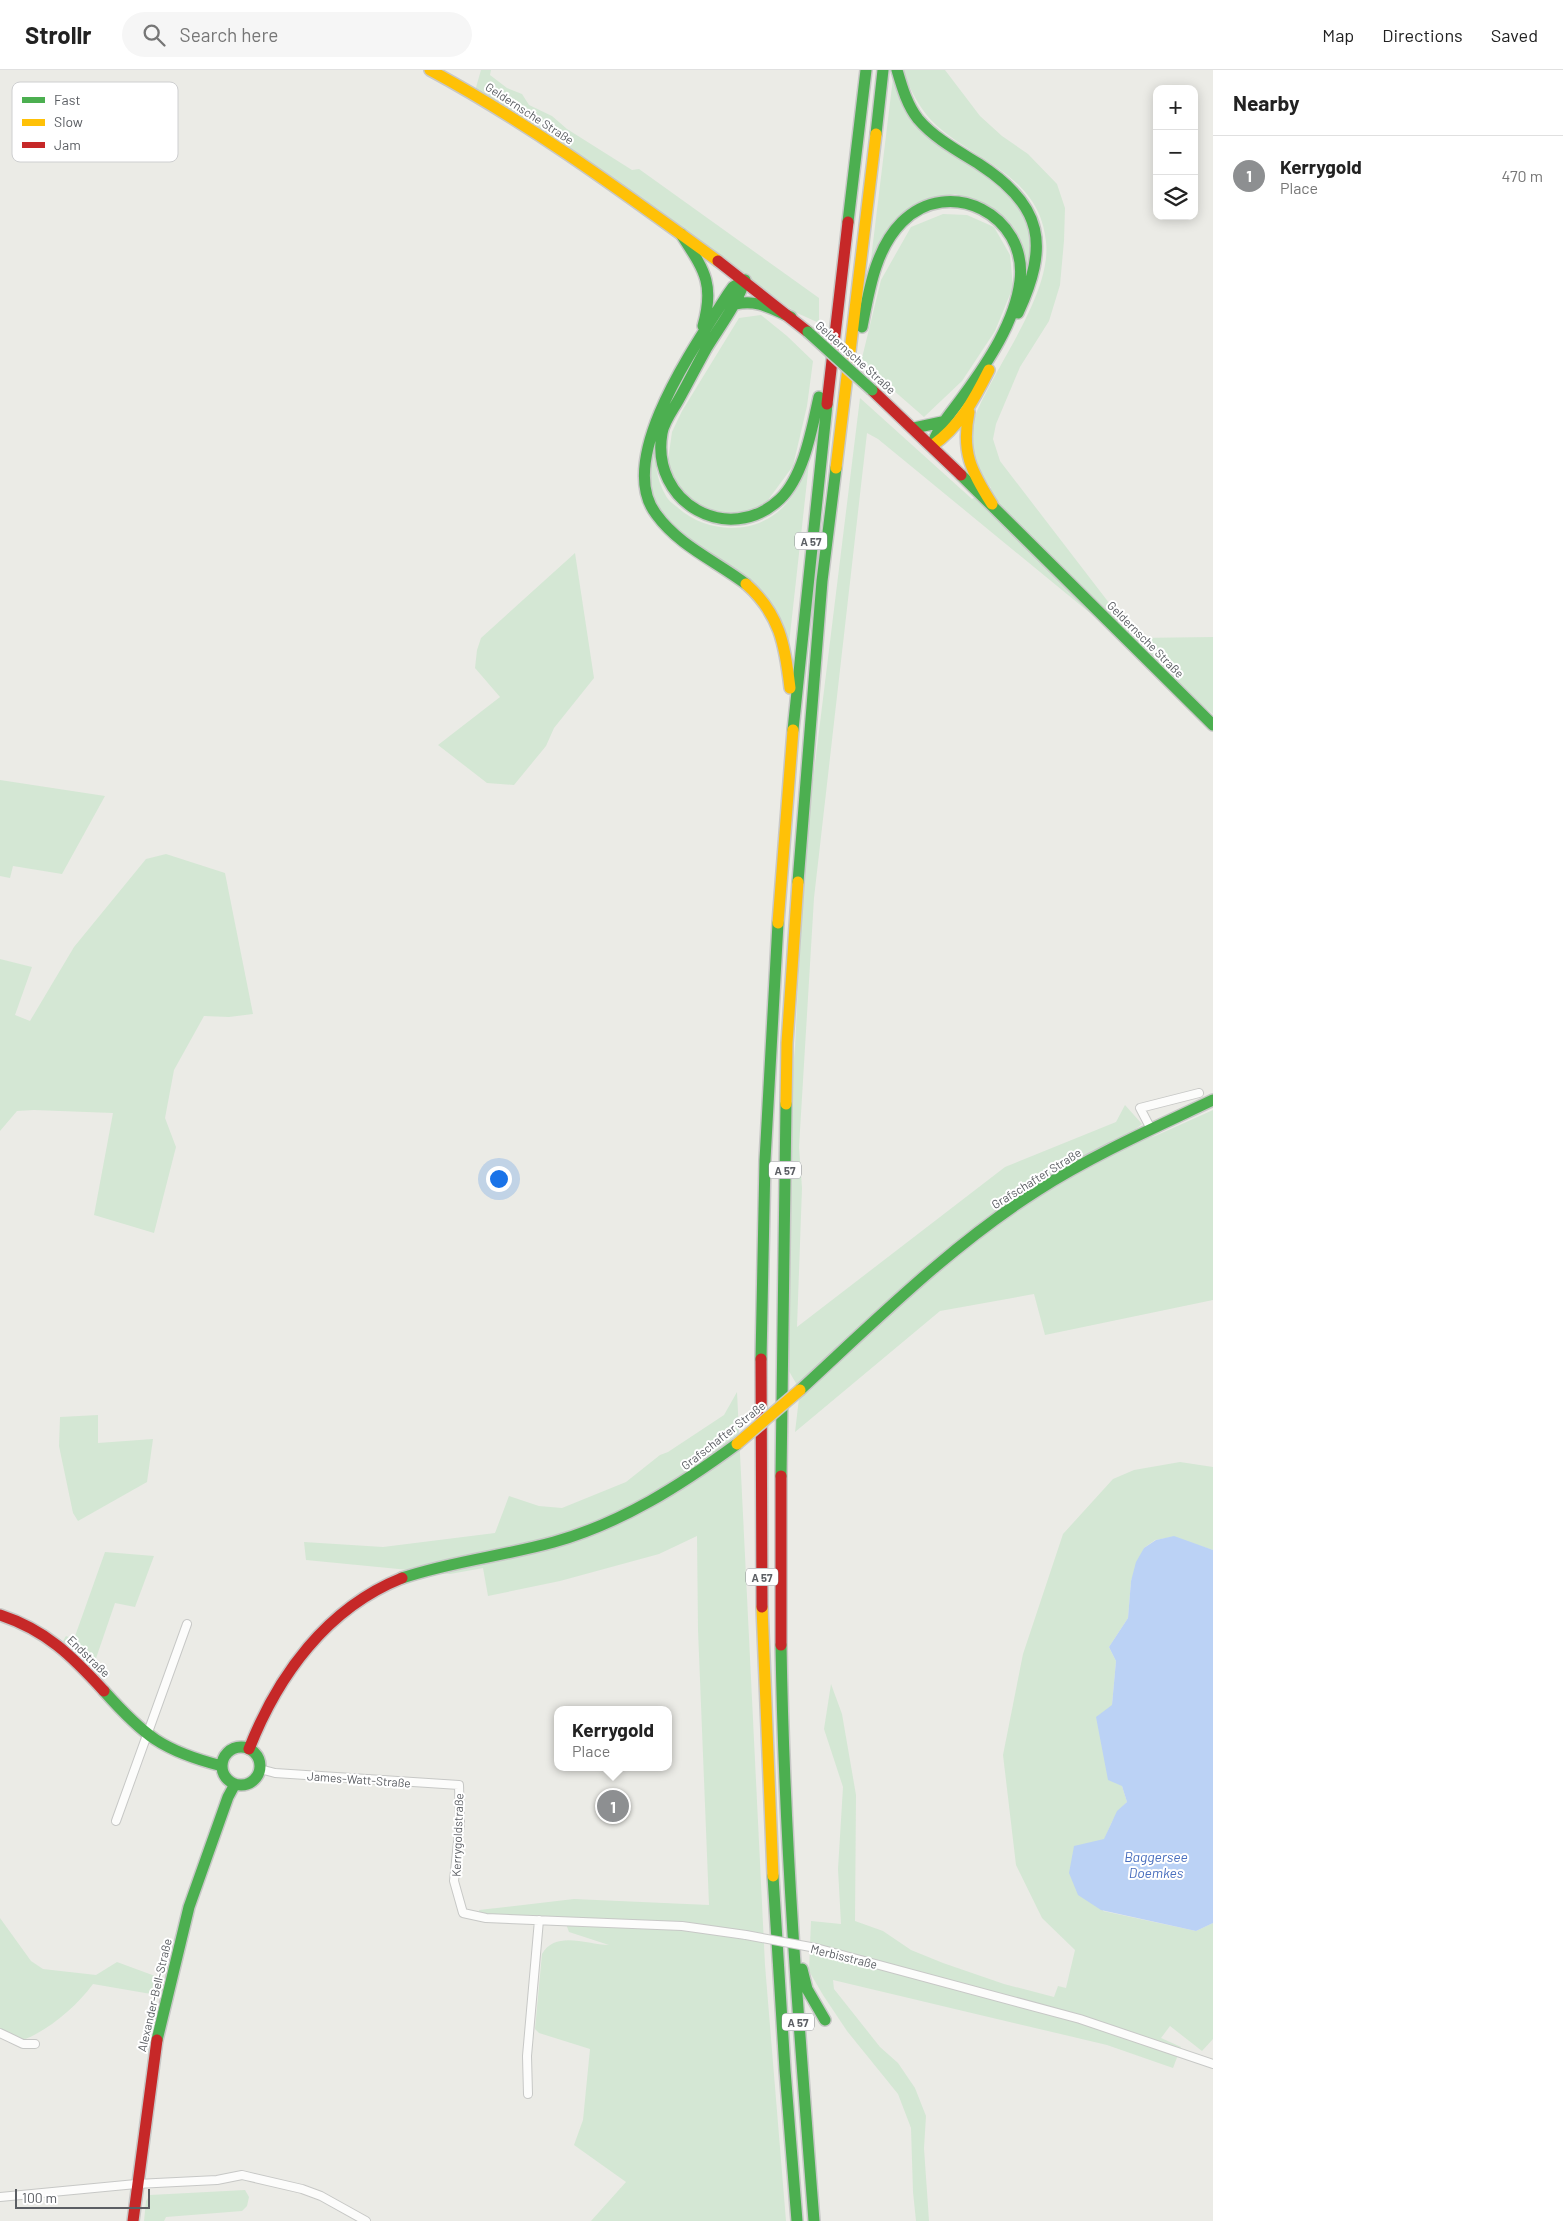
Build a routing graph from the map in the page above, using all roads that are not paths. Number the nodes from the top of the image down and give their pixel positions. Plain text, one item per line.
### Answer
1 (430, 70) edge
2 (866, 70) edge
3 (883, 70) edge
4 (897, 70) edge
5 (681, 234) junction
6 (745, 280) junction
7 (736, 304) junction
8 (791, 317) junction
9 (698, 341) junction
10 (851, 351) junction
11 (831, 366) junction
12 (970, 408) junction
13 (942, 422) junction
14 (914, 428) junction
15 (932, 446) junction
16 (992, 504) junction
17 (793, 717) junction
18 (1213, 725) edge
19 (1199, 1093) dead end
20 (1213, 1100) edge
21 (1151, 1130) junction
22 (0, 1615) edge
23 (187, 1624) dead end
24 (147, 1734) junction
25 (249, 1749) junction
26 (222, 1766) junction
27 (260, 1769) junction
28 (235, 1784) junction
29 (458, 1785) joint
30 (116, 1821) dead end
31 (791, 1889) junction
32 (463, 1913) joint
33 (539, 1920) junction
34 (825, 2020) dead end
35 (0, 2033) edge
36 (36, 2044) dead end
37 (1213, 2064) edge
38 (528, 2094) dead end
39 (136, 2184) junction
40 (0, 2197) edge
41 (133, 2221) edge
42 (366, 2221) edge
43 (797, 2221) edge
44 (814, 2221) edge

1 - 5 main road, Geldernsche Straße
2 - 11 main road, A 57
3 - 10 main road, A 57
4 - 12 main road
5 - 6 main road, Geldernsche Straße
5 - 9 main road
6 - 7 main road
6 - 8 main road, Geldernsche Straße
6 - 9 main road
7 - 8 main road
7 - 11 main road
8 - 14 main road, Geldernsche Straße, bridge
9 - 17 main road
10 - 13 main road
10 - 31 main road, A 57
11 - 17 main road, A 57
12 - 15 main road
12 - 16 main road
13 - 14 main road
13 - 15 main road
14 - 15 main road, Geldernsche Straße
15 - 16 main road, Geldernsche Straße
16 - 18 main road, Geldernsche Straße
17 - 43 main road, A 57
19 - 21 street
20 - 21 main road, Grafschafter Straße
21 - 25 main road, Grafschafter Straße, bridge
22 - 24 main road, Endstraße
23 - 24 street
24 - 26 main road, Endstraße
24 - 30 street
25 - 26 main road
25 - 27 main road
26 - 28 main road
27 - 28 main road
27 - 29 street, James-Watt-Straße
28 - 39 main road, Alexander-Bell-Straße
29 - 32 street, Kerrygoldstraße
31 - 34 main road
31 - 44 main road, A 57
32 - 33 street, Merbisstraße
33 - 37 street, Merbisstraße, bridge
33 - 38 street
35 - 36 street
39 - 40 street
39 - 41 main road, Alexander-Bell-Straße
39 - 42 street

